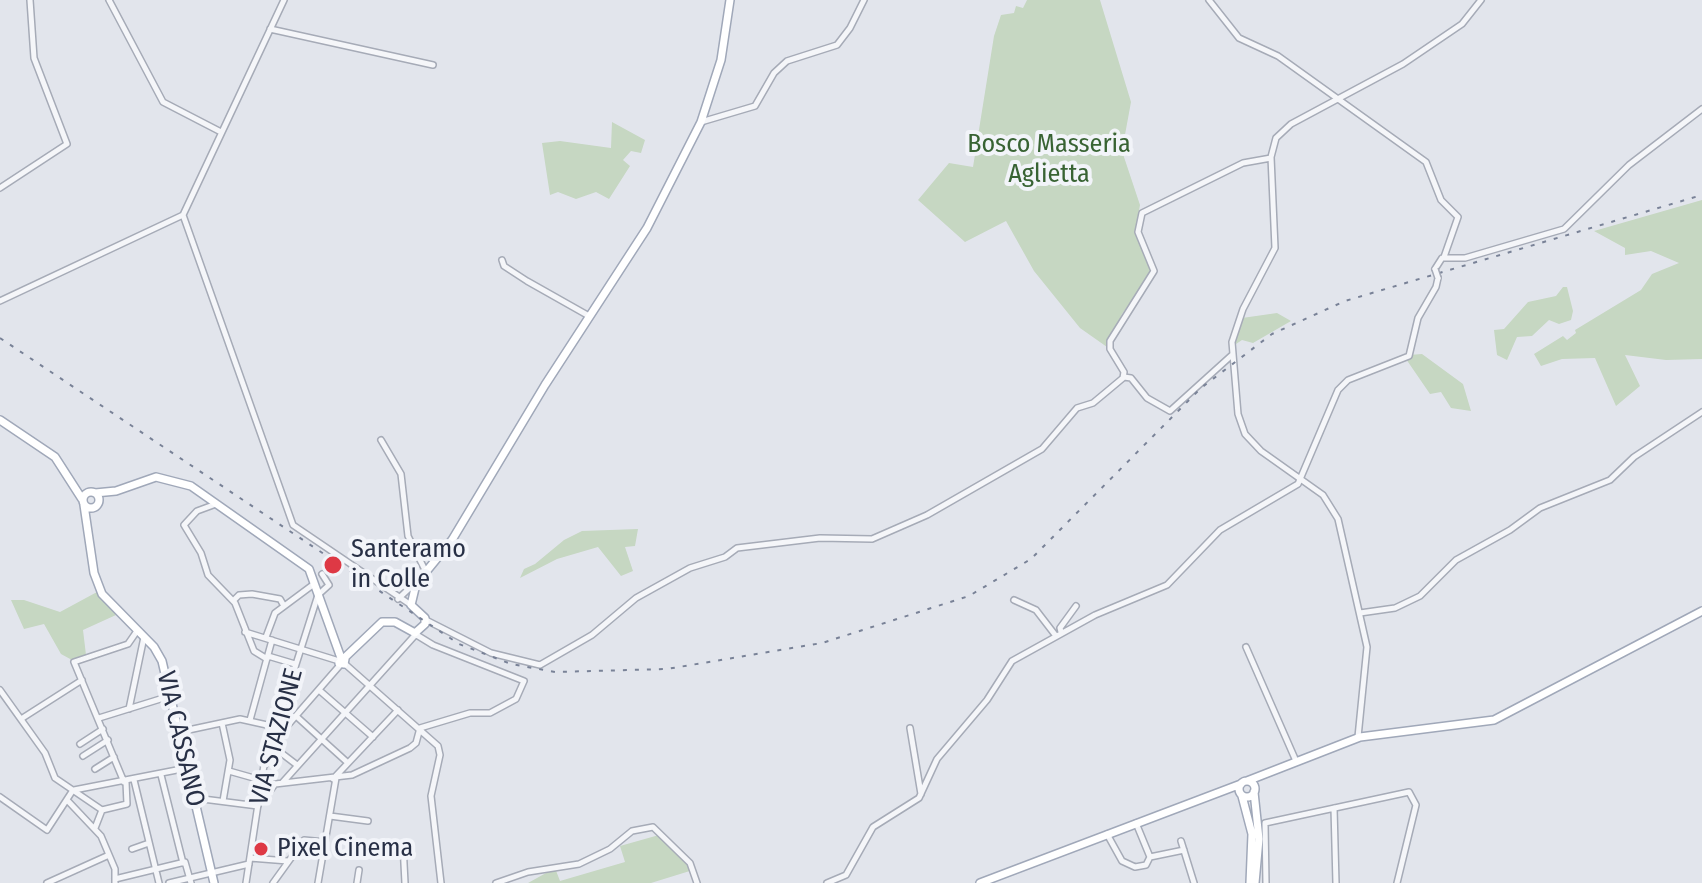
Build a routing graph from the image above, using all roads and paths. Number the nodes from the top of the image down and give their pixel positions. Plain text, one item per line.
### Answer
1 (30, 0) edge
2 (109, 0) edge
3 (284, 0) edge
4 (730, 0) edge
5 (864, 0) edge
6 (1209, 0) edge
7 (1481, 0) edge
8 (270, 29) junction
9 (433, 65) dead end
10 (1337, 100) junction
11 (1702, 109) edge
12 (701, 122) junction
13 (221, 132) junction
14 (1271, 158) junction
15 (0, 188) edge
16 (183, 215) junction
17 (1444, 257) junction
18 (502, 260) dead end
19 (0, 301) edge
20 (589, 316) junction
21 (1232, 355) junction
22 (1123, 378) junction
23 (1702, 412) edge
24 (0, 420) edge
25 (381, 440) dead end
26 (1301, 480) junction
27 (74, 483) junction
28 (116, 491) junction
29 (93, 492) junction
30 (83, 502) junction
31 (216, 504) junction
32 (97, 506) junction
33 (87, 522) junction
34 (426, 572) junction
35 (322, 574) dead end
36 (316, 583) junction
37 (416, 583) junction
38 (318, 595) junction
39 (398, 599) junction
40 (1014, 600) dead end
41 (234, 602) junction
42 (411, 605) junction
43 (284, 606) junction
44 (1076, 606) dead end
45 (1702, 611) edge
46 (1360, 613) junction
47 (426, 620) junction
48 (137, 631) junction
49 (245, 632) junction
50 (416, 633) junction
51 (1059, 634) junction
52 (144, 637) junction
53 (270, 638) junction
54 (1246, 647) dead end
55 (300, 648) junction
56 (267, 658) junction
57 (342, 661) junction
58 (295, 664) junction
59 (82, 680) junction
60 (370, 687) junction
61 (0, 690) edge
62 (318, 690) junction
63 (171, 695) junction
64 (129, 709) junction
65 (398, 710) junction
66 (345, 713) junction
67 (296, 716) junction
68 (99, 718) junction
69 (21, 719) junction
70 (250, 720) junction
71 (222, 723) junction
72 (276, 727) junction
73 (420, 728) junction
74 (910, 728) dead end
75 (103, 729) junction
76 (179, 732) junction
77 (373, 737) junction
78 (1358, 737) junction
79 (321, 738) junction
80 (108, 740) junction
81 (80, 744) dead end
82 (276, 749) junction
83 (83, 756) dead end
84 (114, 757) junction
85 (1294, 762) junction
86 (348, 763) junction
87 (264, 765) junction
88 (297, 765) junction
89 (187, 768) junction
90 (95, 769) dead end
91 (229, 771) junction
92 (161, 774) junction
93 (335, 778) junction
94 (134, 780) junction
95 (261, 780) junction
96 (125, 782) junction
97 (1244, 783) junction
98 (278, 784) junction
99 (73, 790) junction
100 (260, 791) junction
101 (1254, 791) junction
102 (921, 795) junction
103 (1242, 796) junction
104 (0, 797) edge
105 (195, 798) junction
106 (1201, 798) junction
107 (67, 800) junction
108 (223, 801) junction
109 (258, 806) junction
110 (1334, 808) junction
111 (102, 810) junction
112 (330, 816) junction
113 (368, 821) dead end
114 (1136, 823) junction
115 (95, 828) junction
116 (1107, 834) junction
117 (1181, 841) dead end
118 (325, 842) junction
119 (149, 843) junction
120 (403, 844) dead end
121 (132, 849) dead end
122 (1184, 850) junction
123 (109, 855) junction
124 (1150, 857) junction
125 (249, 861) junction
126 (288, 861) junction
127 (184, 862) junction
128 (156, 869) junction
129 (359, 870) dead end
130 (211, 873) junction
131 (190, 880) edge
132 (115, 881) edge
133 (47, 883) edge
134 (159, 883) edge
135 (169, 883) edge
136 (214, 883) edge
137 (246, 883) edge
138 (273, 883) edge
139 (318, 883) edge
140 (357, 883) edge
141 (405, 883) edge
142 (441, 883) edge
143 (496, 883) edge
144 (697, 883) edge
145 (827, 883) edge
146 (980, 883) edge
147 (1194, 883) edge
148 (1253, 883) edge
149 (1266, 883) edge
150 (1336, 883) edge
151 (1397, 883) edge

1 - 15 street
2 - 13 street
3 - 8 street
4 - 12 main road
5 - 12 street
6 - 10 street
7 - 10 street
8 - 9 street
8 - 13 street
10 - 14 street
10 - 17 street
11 - 17 street
12 - 20 main road
13 - 16 street
14 - 21 street
14 - 22 street
16 - 19 street
16 - 39 street
17 - 26 street, bridge
18 - 20 street
20 - 34 main road
21 - 22 street
21 - 26 street
22 - 47 street
23 - 46 street
24 - 27 main road
25 - 34 street
26 - 46 street
26 - 51 street
27 - 29 main road
27 - 30 main road, VIA CASSANO
28 - 29 main road
28 - 31 main road
28 - 32 main road
29 - 30 main road
29 - 32 main road
30 - 32 main road
30 - 33 main road, VIA CASSANO
31 - 36 main road
31 - 41 street
32 - 33 main road
33 - 48 main road, VIA CASSANO
34 - 37 main road
35 - 38 street, VIA STAZIONE
36 - 38 main road
36 - 43 street
37 - 39 street
37 - 42 main road
38 - 55 street, VIA STAZIONE
38 - 57 main road
39 - 42 street
40 - 51 street
41 - 43 street
41 - 49 street
42 - 47 main road
43 - 53 street
44 - 51 street
45 - 78 main road
46 - 78 street
47 - 50 main road
48 - 52 main road, VIA CASSANO
48 - 59 street
49 - 53 street
49 - 56 street
50 - 57 main road
50 - 60 street
50 - 73 street
51 - 102 street
52 - 63 main road, VIA CASSANO
52 - 64 street
53 - 55 street
53 - 56 street
54 - 85 street
55 - 57 street
55 - 58 street, VIA STAZIONE
56 - 58 street
56 - 70 street
57 - 60 street
57 - 62 street
58 - 72 street, VIA STAZIONE
59 - 68 street
59 - 69 street
60 - 65 street
60 - 66 street
61 - 69 street
62 - 66 street
62 - 67 street
63 - 64 street
63 - 76 main road, VIA CASSANO
64 - 68 street
65 - 73 street
65 - 77 street
66 - 77 street
66 - 79 street
67 - 79 street
67 - 82 street
68 - 75 street
69 - 99 street
70 - 71 street
70 - 72 street
71 - 76 street
71 - 91 street
72 - 87 street, VIA STAZIONE
73 - 93 street
73 - 142 street
74 - 102 street
75 - 80 street
75 - 81 street
76 - 89 main road, VIA CASSANO
77 - 86 street
78 - 85 main road
79 - 86 street
79 - 88 street
80 - 83 street
80 - 84 street
82 - 87 street
82 - 88 street
84 - 90 street
84 - 96 street
85 - 97 main road
85 - 101 main road
86 - 93 street
87 - 95 street, VIA STAZIONE
88 - 98 street
89 - 92 street
89 - 105 main road, VIA CASSANO
91 - 95 street
91 - 108 street
92 - 94 street
92 - 127 street
93 - 98 street
93 - 112 street
94 - 96 street
94 - 119 street
95 - 98 street
95 - 100 street, VIA STAZIONE
96 - 99 street
96 - 111 street
97 - 101 main road
97 - 103 main road
97 - 106 main road
98 - 100 street
99 - 107 street
99 - 111 street
100 - 109 street, VIA STAZIONE
101 - 103 main road
101 - 148 main road
102 - 145 street
103 - 106 main road
103 - 148 main road
104 - 107 street
105 - 108 street
105 - 130 main road, VIA CASSANO
106 - 114 main road
107 - 115 street
108 - 109 street
109 - 125 street, VIA STAZIONE
110 - 149 street
110 - 150 street
110 - 151 street
111 - 115 street
112 - 113 street
112 - 118 street
114 - 116 main road
114 - 124 street
115 - 123 street
116 - 124 street
116 - 146 main road
117 - 122 street
118 - 126 street
118 - 139 street
119 - 121 street
119 - 128 street
120 - 141 street
122 - 124 street
122 - 147 street
123 - 132 street
123 - 133 street
125 - 126 street
125 - 130 street
125 - 137 street, VIA STAZIONE
126 - 138 street
127 - 128 street
127 - 131 street
128 - 132 street
128 - 134 street
129 - 140 street
130 - 131 street
130 - 136 main road, VIA CASSANO
131 - 135 street
143 - 144 street

